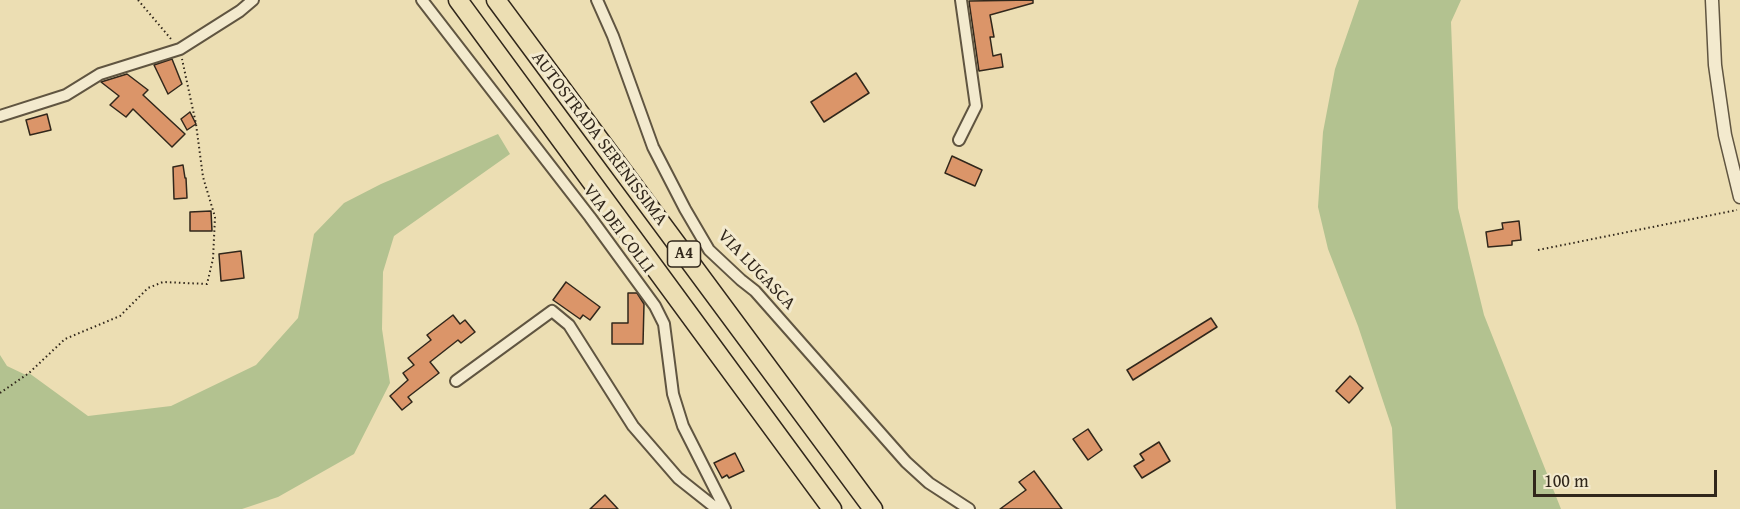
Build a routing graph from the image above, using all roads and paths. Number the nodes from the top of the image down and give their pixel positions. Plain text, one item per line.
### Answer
1 (138, 0) edge
2 (254, 0) edge
3 (422, 0) edge
4 (458, 0) edge
5 (496, 0) edge
6 (597, 0) edge
7 (961, 0) edge
8 (1712, 0) edge
9 (180, 49) junction
10 (0, 116) edge
11 (958, 140) dead end
12 (1740, 197) edge
13 (1740, 209) edge
14 (1538, 250) dead end
15 (456, 381) dead end
16 (0, 393) edge
17 (717, 509) edge
18 (725, 509) edge
19 (832, 509) edge
20 (873, 509) edge
21 (969, 509) edge

1 - 9 path
2 - 9 street
3 - 18 street, VIA DEI COLLI
4 - 19 highway, AUTOSTRADA SERENISSIMA / A4
5 - 20 highway, AUTOSTRADA SERENISSIMA / A4
6 - 21 street, VIA LUGASCA
7 - 11 street
8 - 12 street
9 - 10 street
9 - 16 path
13 - 14 path
15 - 17 street

